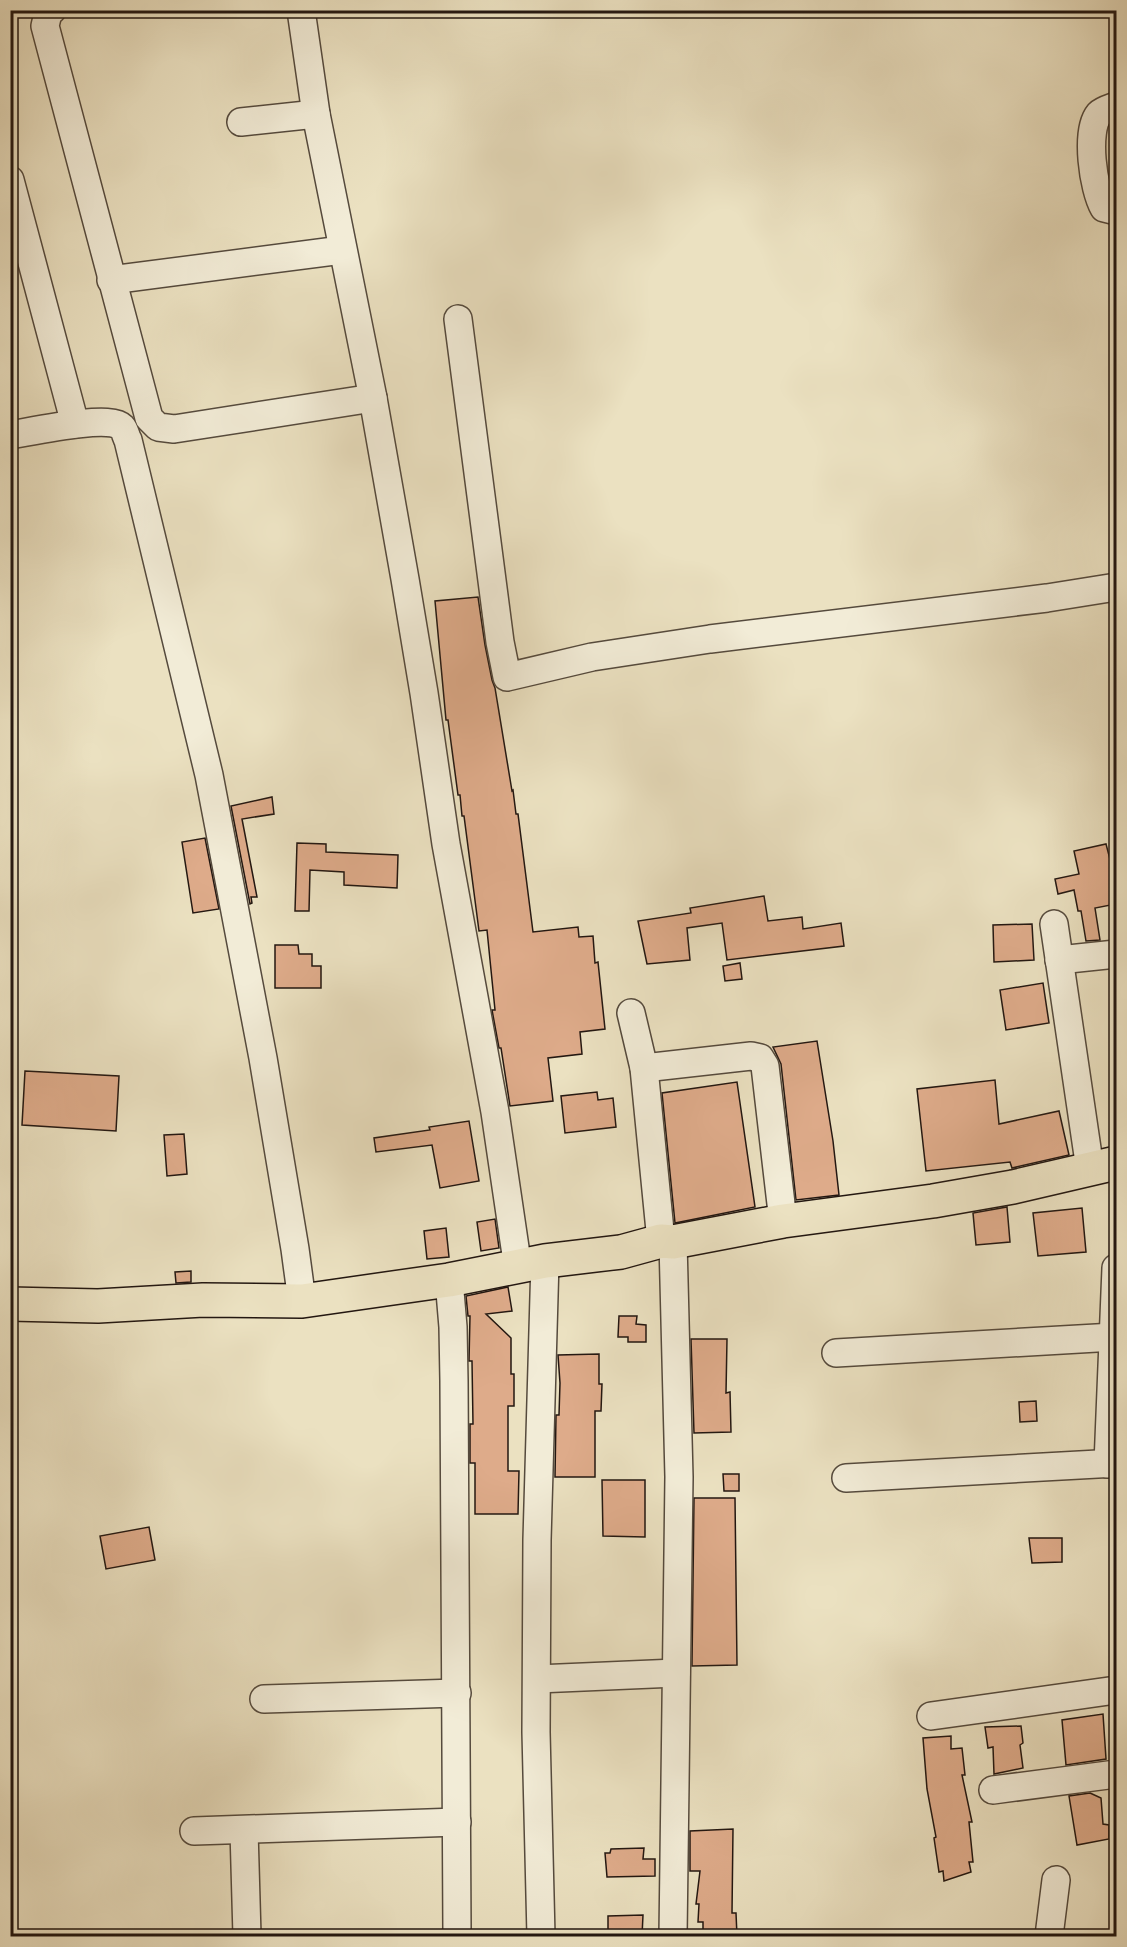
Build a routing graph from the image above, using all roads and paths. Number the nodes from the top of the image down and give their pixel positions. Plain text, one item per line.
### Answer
1 (52, 10) edge
2 (301, 10) edge
3 (1116, 106) edge
4 (316, 114) junction
5 (241, 122) dead end
6 (10, 180) edge
7 (1116, 211) edge
8 (342, 250) junction
9 (111, 280) junction
10 (458, 319) dead end
11 (373, 398) junction
12 (75, 424) junction
13 (10, 435) edge
14 (1116, 587) edge
15 (1054, 924) dead end
16 (1116, 954) edge
17 (1059, 960) junction
18 (631, 1013) dead end
19 (644, 1068) junction
20 (1103, 1166) edge
21 (783, 1221) junction
22 (667, 1241) junction
23 (531, 1265) junction
24 (1116, 1268) edge
25 (448, 1280) junction
26 (302, 1300) junction
27 (10, 1304) edge
28 (1114, 1337) junction
29 (836, 1353) dead end
30 (1112, 1463) edge
31 (846, 1478) dead end
32 (676, 1673) junction
33 (537, 1679) junction
34 (1116, 1690) edge
35 (457, 1693) junction
36 (264, 1699) dead end
37 (931, 1716) dead end
38 (1116, 1774) edge
39 (993, 1790) dead end
40 (457, 1822) junction
41 (244, 1830) junction
42 (194, 1832) dead end
43 (1056, 1880) dead end
44 (247, 1936) edge
45 (455, 1936) edge
46 (541, 1936) edge
47 (673, 1936) edge
48 (1049, 1936) edge

1 - 9 street
2 - 4 street
3 - 7 street
4 - 5 street
4 - 8 street
6 - 12 street
8 - 9 street
8 - 11 street
9 - 11 street
10 - 14 street
11 - 23 street
12 - 13 street
12 - 26 street
15 - 17 street
16 - 17 street
17 - 20 street
18 - 19 street
19 - 21 street
19 - 22 street
20 - 21 main road
21 - 22 main road
22 - 23 main road
22 - 32 street
23 - 25 main road
23 - 33 street
24 - 28 street
25 - 26 main road
25 - 35 street
26 - 27 main road
28 - 29 street
28 - 30 street
30 - 31 street
32 - 33 street
32 - 47 street
33 - 46 street
34 - 37 street
35 - 36 street
35 - 40 street
38 - 39 street
40 - 41 street
40 - 45 street
41 - 42 street
41 - 44 street
43 - 48 street

